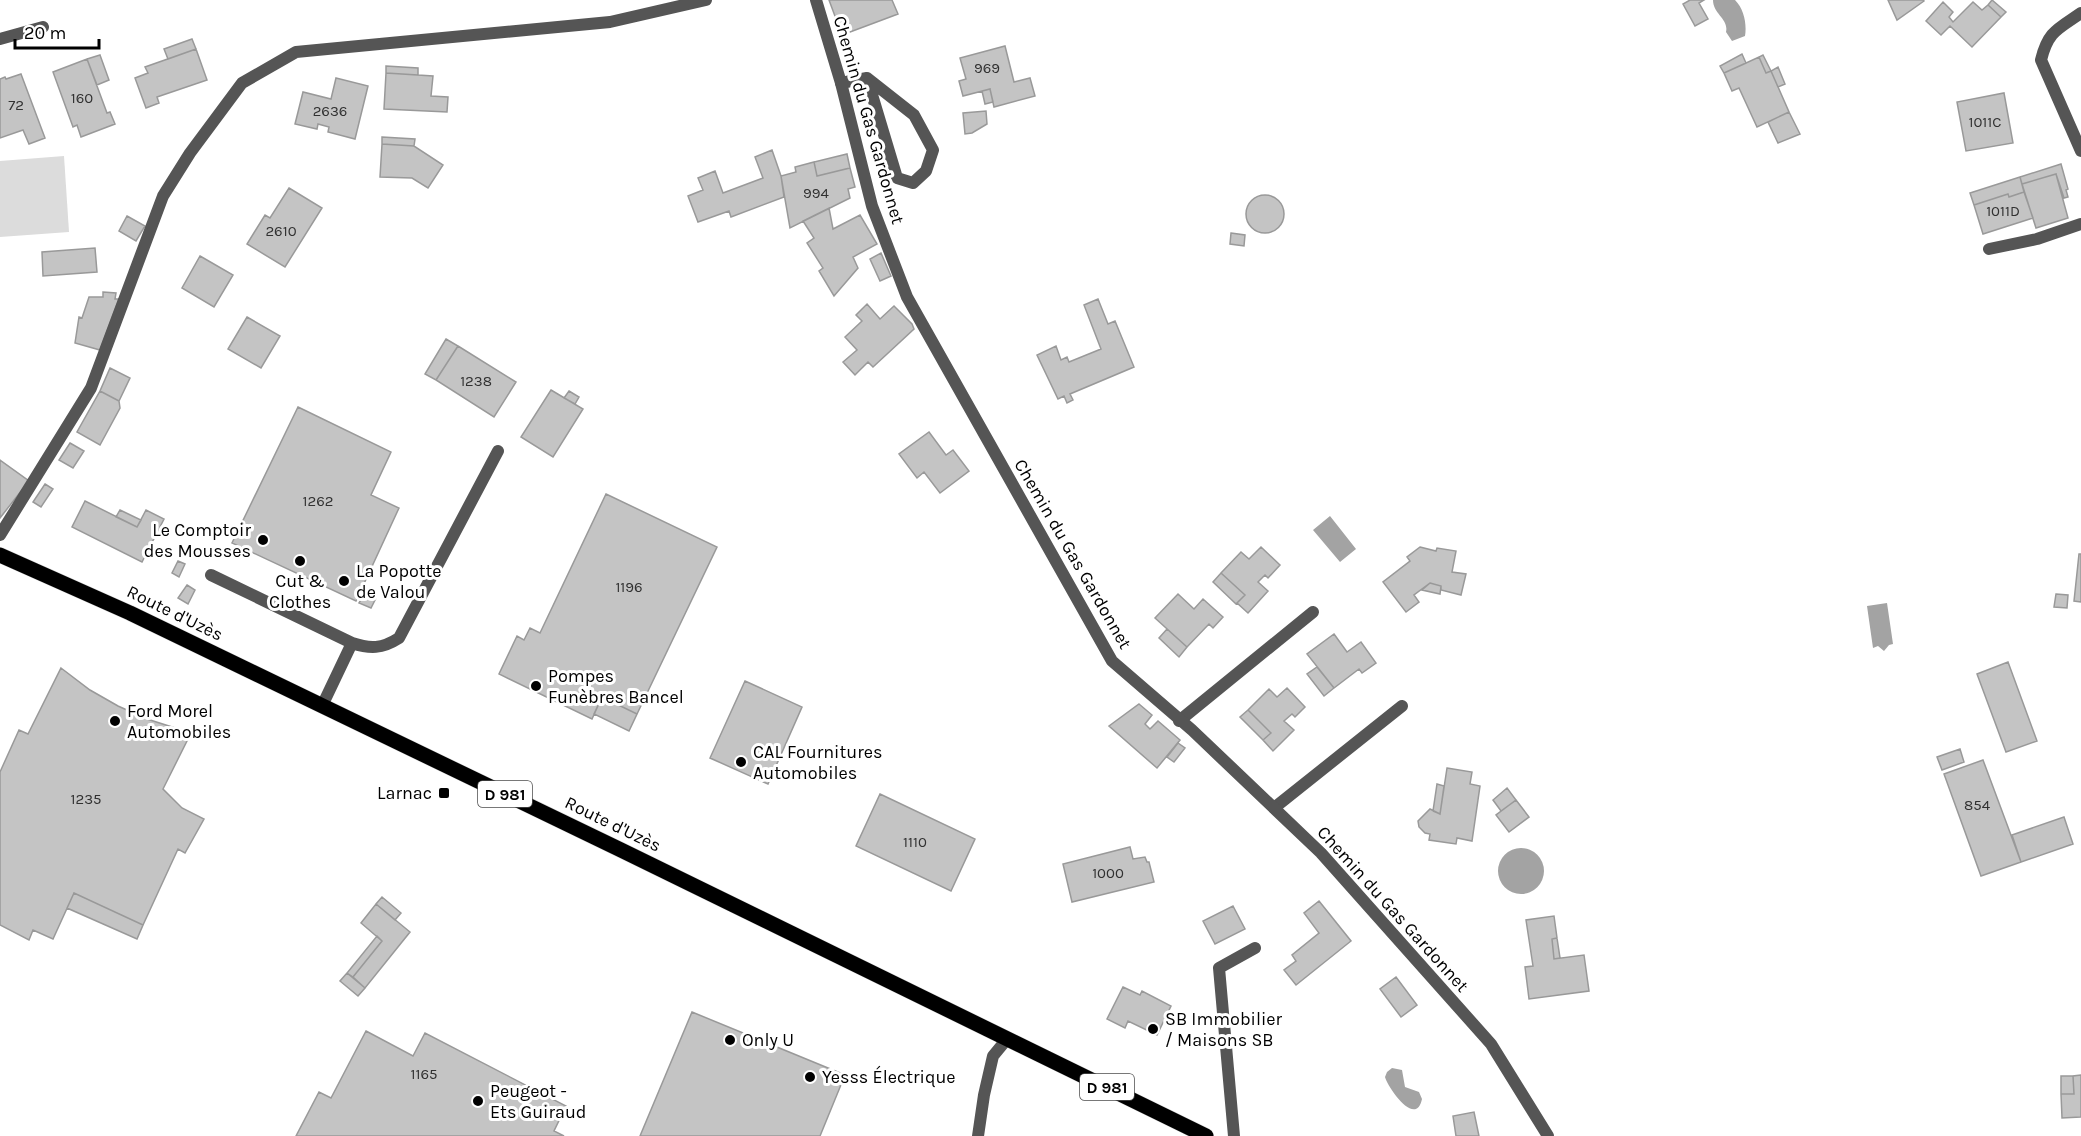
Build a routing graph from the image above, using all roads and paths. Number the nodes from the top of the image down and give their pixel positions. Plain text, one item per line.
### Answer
1 (706, 0) edge
2 (816, 0) edge
3 (2081, 13) edge
4 (43, 27) dead end
5 (0, 39) edge
6 (867, 78) junction
7 (841, 83) junction
8 (2081, 151) edge
9 (2081, 224) edge
10 (1989, 249) dead end
11 (498, 451) dead end
12 (0, 535) edge
13 (0, 555) edge
14 (211, 575) dead end
15 (1313, 612) dead end
16 (352, 643) junction
17 (322, 706) junction
18 (1402, 706) dead end
19 (1179, 721) junction
20 (1274, 808) junction
21 (1255, 948) dead end
22 (1007, 1039) junction
23 (978, 1136) edge
24 (1206, 1136) edge
25 (1234, 1136) edge
26 (1548, 1136) edge

1 - 12 street
2 - 7 street, Chemin du Gas Gardonnet
3 - 8 street
4 - 5 street
6 - 6 street
6 - 7 street
7 - 19 street, Chemin du Gas Gardonnet
9 - 10 street
11 - 16 street
13 - 17 main road, Route d'Uzès / D 981
14 - 16 street
15 - 19 street
16 - 17 street
17 - 22 main road, Route d'Uzès / D 981
18 - 20 street
19 - 20 street, Chemin du Gas Gardonnet
20 - 26 street, Chemin du Gas Gardonnet
21 - 25 street
22 - 23 street
22 - 24 main road, Route d'Uzès / D 981

